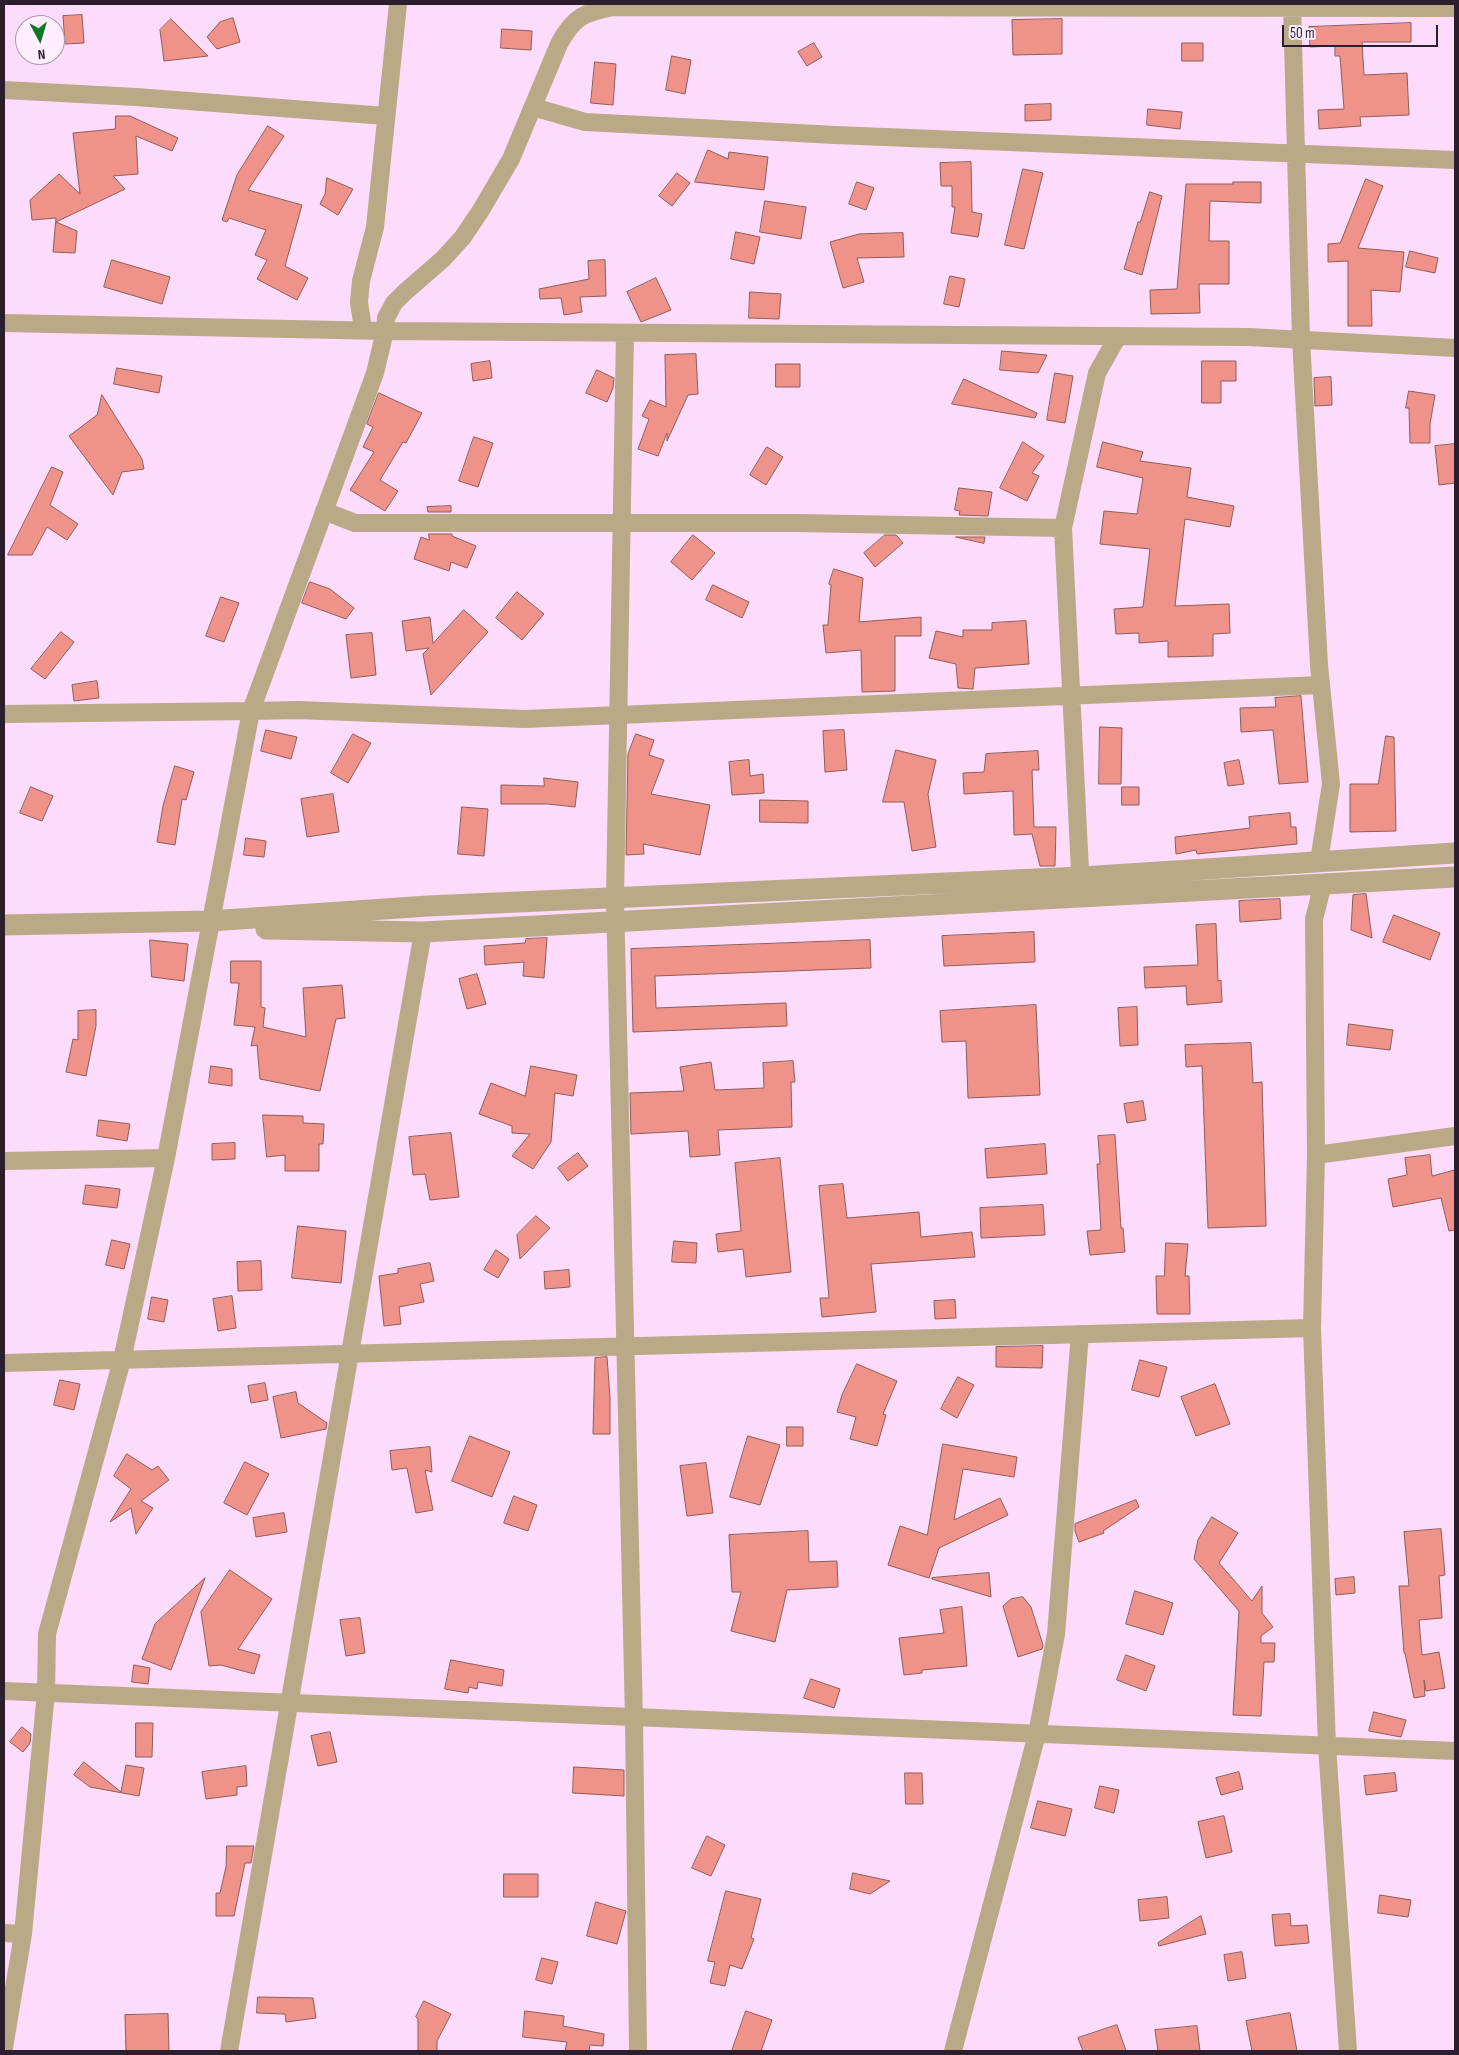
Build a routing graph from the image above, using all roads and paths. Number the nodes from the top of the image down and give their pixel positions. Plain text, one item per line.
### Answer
1 (398, 4) edge
2 (1292, 6) edge
3 (1455, 8) edge
4 (4, 90) edge
5 (533, 107) junction
6 (386, 116) junction
7 (1296, 154) junction
8 (1455, 160) edge
9 (4, 323) edge
10 (363, 329) junction
11 (385, 331) junction
12 (625, 333) junction
13 (1118, 336) junction
14 (1301, 339) junction
15 (1455, 348) edge
16 (324, 511) junction
17 (621, 523) junction
18 (1063, 528) junction
19 (1322, 684) junction
20 (1072, 695) junction
21 (251, 711) junction
22 (4, 714) edge
23 (617, 715) junction
24 (1455, 853) edge
25 (1319, 860) junction
26 (1455, 877) edge
27 (1323, 884) junction
28 (1081, 887) junction
29 (615, 898) junction
30 (616, 922) junction
31 (209, 925) junction
32 (4, 926) edge
33 (423, 932) junction
34 (4, 938) edge
35 (1455, 1136) edge
36 (1316, 1154) junction
37 (166, 1158) junction
38 (4, 1161) edge
39 (1312, 1328) junction
40 (1080, 1334) junction
41 (624, 1345) junction
42 (350, 1354) junction
43 (122, 1360) junction
44 (4, 1363) edge
45 (4, 1691) edge
46 (46, 1692) junction
47 (289, 1704) junction
48 (634, 1718) junction
49 (1038, 1734) junction
50 (1327, 1746) junction
51 (1455, 1752) edge
52 (4, 1933) edge
53 (23, 1934) junction
54 (4, 2048) edge
55 (229, 2051) edge
56 (638, 2051) edge
57 (953, 2051) edge
58 (1348, 2051) edge

1 - 6 street
2 - 3 street
2 - 5 street
2 - 7 street
4 - 6 street
5 - 7 street
5 - 11 street
6 - 10 street
7 - 8 street
7 - 14 street
9 - 10 street
10 - 11 street
11 - 12 street
11 - 16 street
12 - 13 street
12 - 17 street
13 - 14 street
13 - 18 street
14 - 15 street
14 - 19 street
16 - 17 street
16 - 21 street
17 - 18 street
17 - 23 street
18 - 20 street
19 - 20 street
19 - 25 street
20 - 23 street
20 - 28 street
21 - 22 street
21 - 23 street
21 - 31 street
23 - 29 street
24 - 25 street
25 - 28 street
26 - 27 street
27 - 28 street
27 - 36 street
28 - 29 street
28 - 30 street
29 - 30 street
29 - 31 street
30 - 33 street
30 - 41 street
31 - 32 street
31 - 33 street
31 - 34 street
31 - 37 street
33 - 42 street
35 - 36 street
36 - 39 street
37 - 38 street
37 - 43 street
39 - 40 street
39 - 50 street
40 - 41 street
40 - 49 street
41 - 42 street
41 - 48 street
42 - 43 street
42 - 47 street
43 - 44 street
43 - 46 street
45 - 46 street
46 - 47 street
46 - 53 street
47 - 48 street
47 - 55 street
48 - 49 street
48 - 56 street
49 - 50 street
49 - 57 street
50 - 51 street
50 - 58 street
52 - 53 street
53 - 54 street

